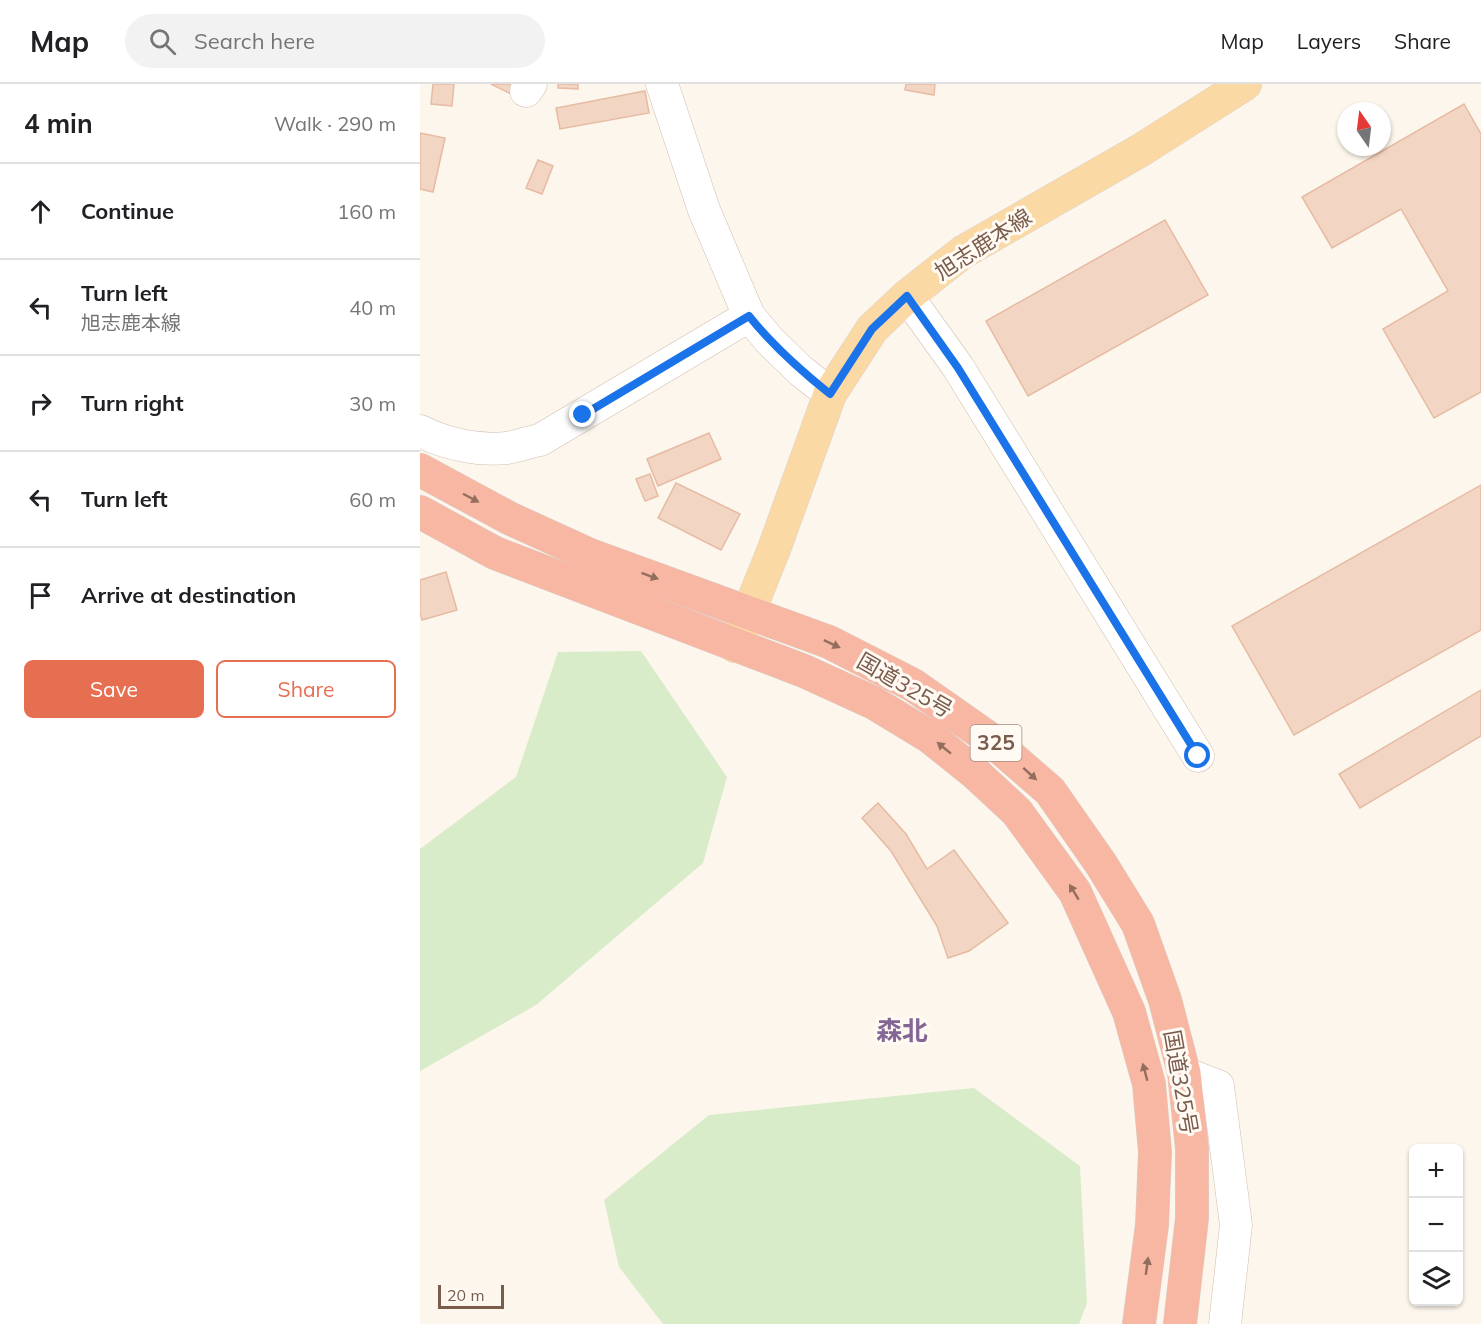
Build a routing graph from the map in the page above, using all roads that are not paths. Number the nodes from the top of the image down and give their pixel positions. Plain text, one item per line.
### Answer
1 (662, 84) edge
2 (1245, 84) edge
3 (907, 296) junction
4 (749, 316) junction
5 (830, 394) junction
6 (420, 431) edge
7 (420, 470) edge
8 (420, 512) edge
9 (749, 612) junction
10 (735, 646) junction
11 (1198, 756) dead end
12 (1184, 1073) junction
13 (1139, 1324) edge
14 (1180, 1324) edge
15 (1225, 1324) edge

1 - 4 street
2 - 3 main road, 旭志鹿本線
3 - 5 main road, 旭志鹿本線
3 - 11 street
4 - 5 street
4 - 6 street
5 - 9 main road, 旭志鹿本線
7 -> 9 highway, 国道325号 / 325
8 - 10 highway, 国道325号 / 325
9 - 10 main road, 旭志鹿本線
9 -> 12 highway, 国道325号 / 325
13 -> 10 highway, 国道325号 / 325
12 - 14 highway, 国道325号 / 325
12 - 15 street

